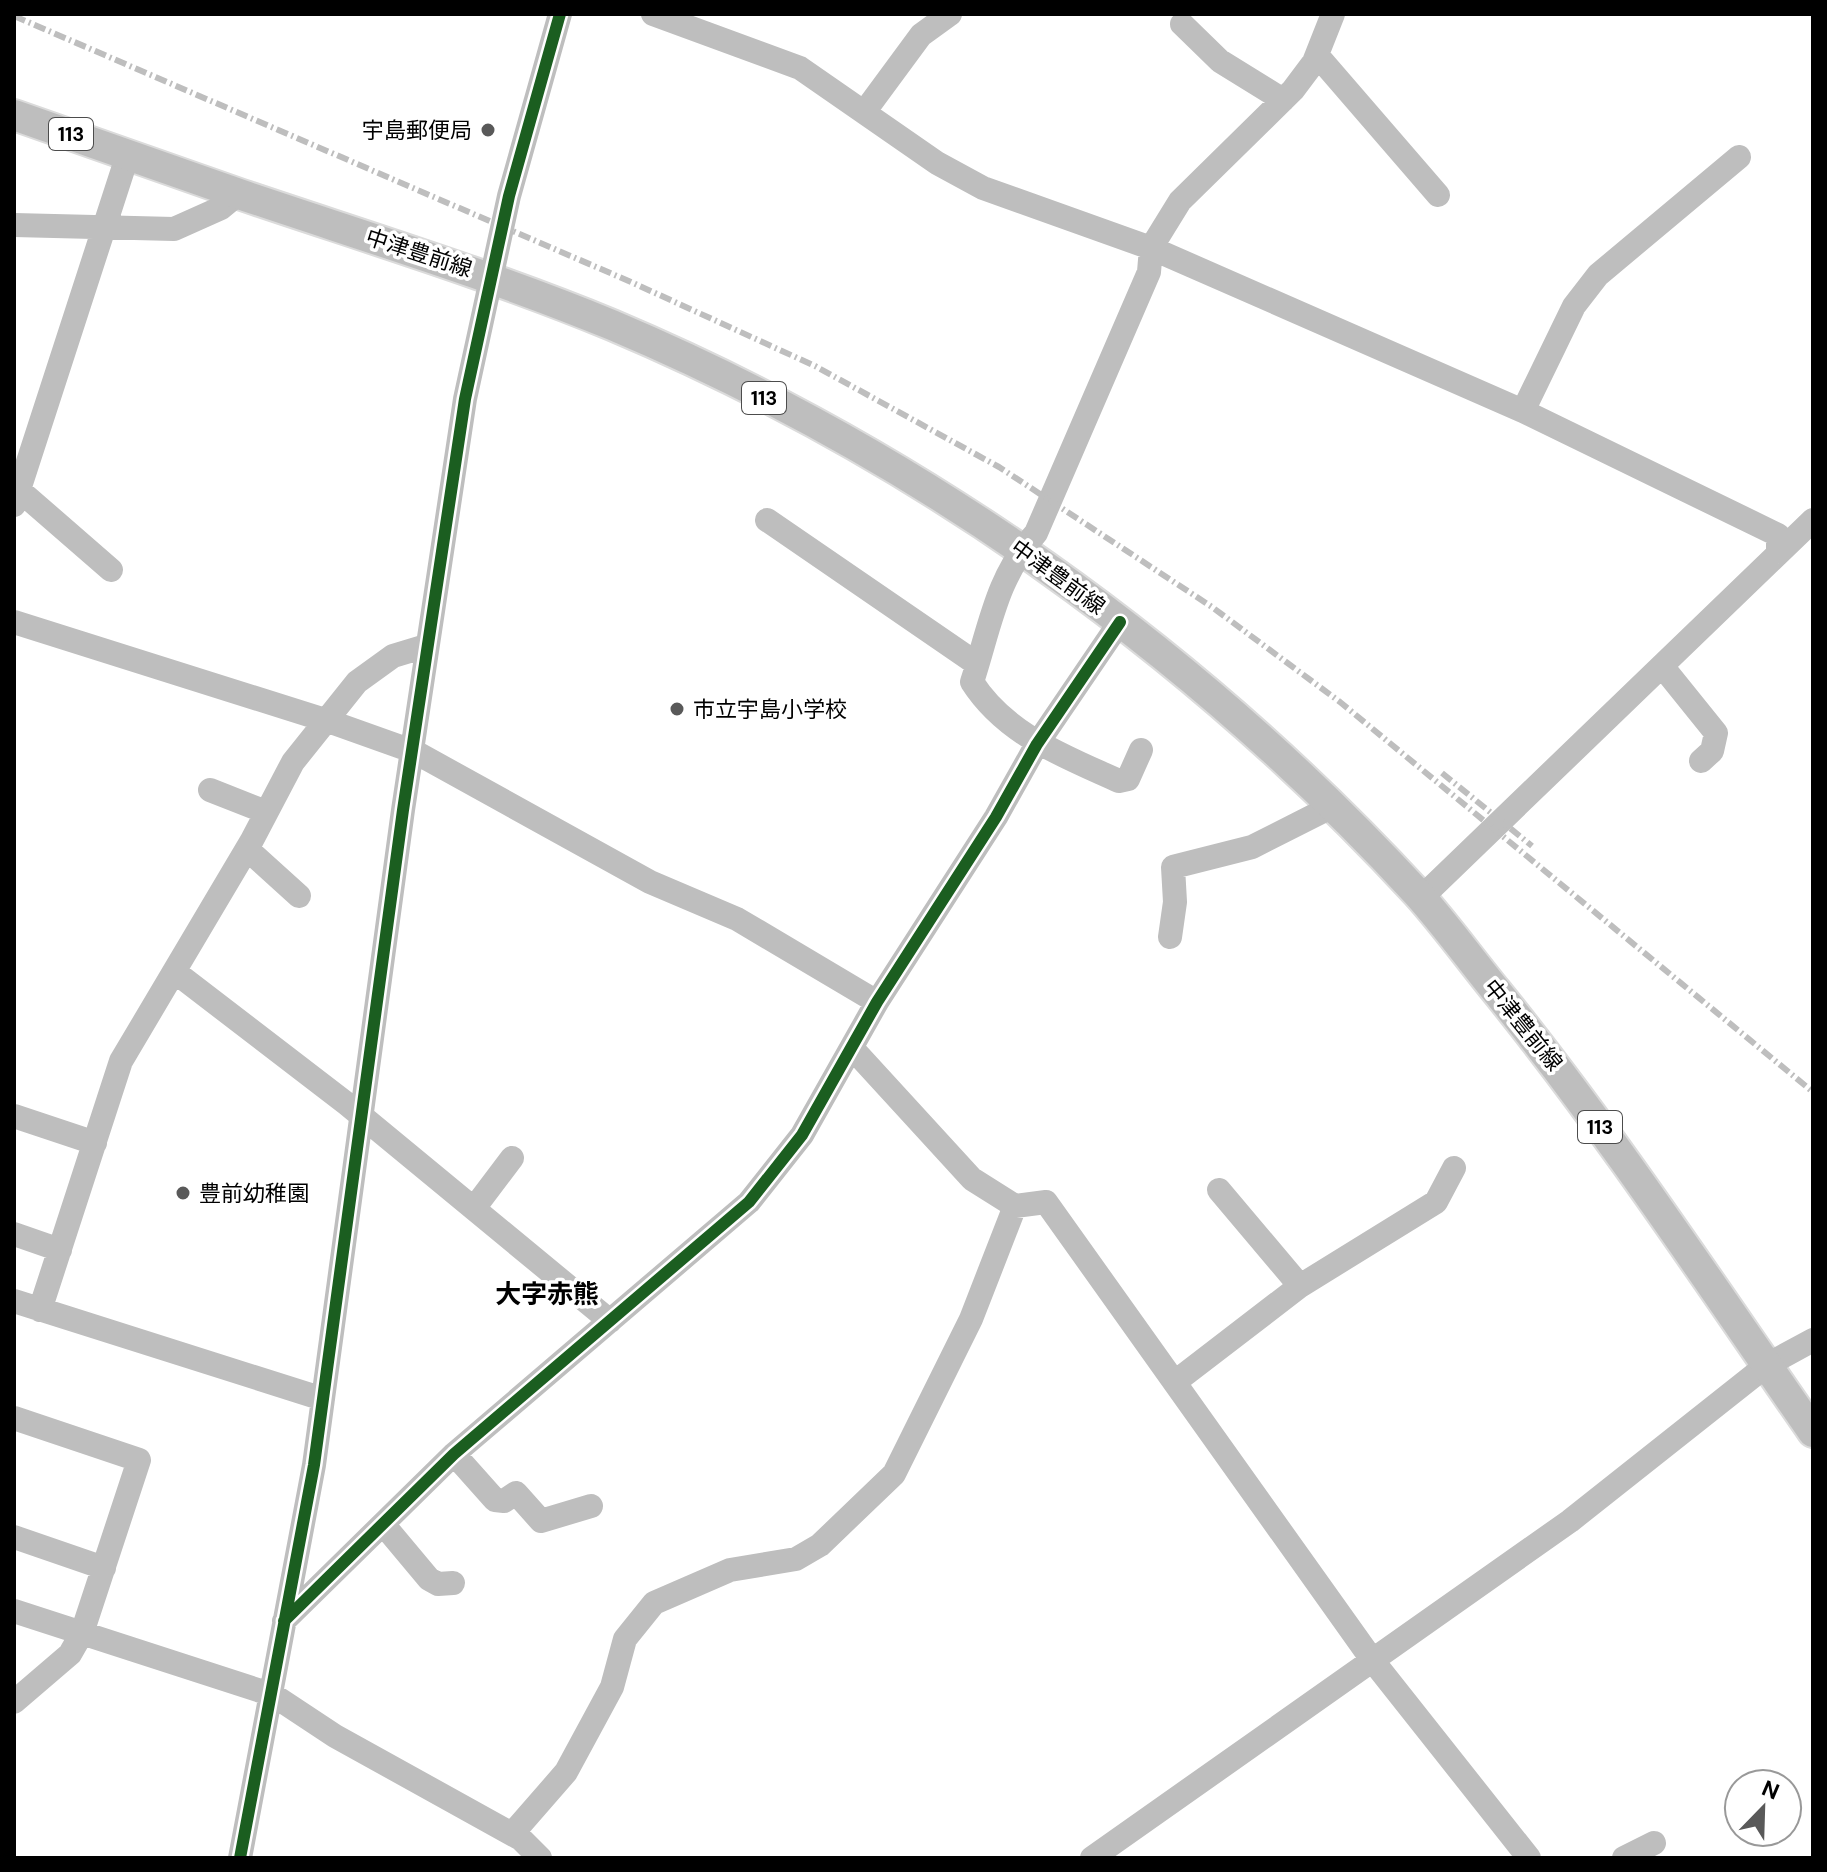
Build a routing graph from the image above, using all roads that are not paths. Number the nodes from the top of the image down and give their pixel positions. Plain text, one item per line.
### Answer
1 (560, 14) edge
2 (653, 14) edge
3 (950, 14) edge
4 (1333, 14) edge
5 (1182, 24) dead end
6 (1317, 55) junction
7 (1283, 100) junction
8 (865, 111) junction
9 (14, 115) edge
10 (128, 154) junction
11 (1739, 157) dead end
12 (238, 194) junction
13 (1438, 195) dead end
14 (14, 225) edge
15 (106, 228) junction
16 (1151, 248) junction
17 (490, 277) junction
18 (1523, 411) junction
19 (16, 498) edge
20 (767, 520) dead end
21 (1813, 520) edge
22 (1022, 549) junction
23 (1778, 552) junction
24 (111, 570) dead end
25 (14, 622) edge
26 (1120, 622) junction
27 (426, 646) junction
28 (977, 664) junction
29 (1662, 666) junction
30 (328, 721) junction
31 (1037, 744) junction
32 (1141, 750) dead end
33 (415, 752) junction
34 (1701, 761) dead end
35 (210, 790) dead end
36 (1333, 806) junction
37 (266, 812) junction
38 (247, 849) junction
39 (299, 896) dead end
40 (1421, 898) junction
41 (1170, 937) dead end
42 (175, 972) junction
43 (877, 1002) junction
44 (852, 1048) junction
45 (14, 1116) edge
46 (363, 1118) junction
47 (95, 1143) junction
48 (512, 1158) dead end
49 (1454, 1168) dead end
50 (1219, 1190) dead end
51 (1015, 1206) junction
52 (475, 1207) junction
53 (14, 1234) edge
54 (60, 1250) junction
55 (1300, 1286) junction
56 (14, 1301) edge
57 (40, 1310) junction
58 (610, 1321) junction
59 (1813, 1340) edge
60 (1767, 1365) junction
61 (1175, 1382) junction
62 (323, 1399) junction
63 (14, 1418) edge
64 (1813, 1432) edge
65 (454, 1454) junction
66 (591, 1506) dead end
67 (383, 1524) junction
68 (14, 1537) edge
69 (104, 1568) junction
70 (453, 1583) dead end
71 (14, 1611) edge
72 (284, 1621) junction
73 (82, 1633) junction
74 (1373, 1661) junction
75 (273, 1695) junction
76 (14, 1702) edge
77 (512, 1834) junction
78 (1654, 1843) dead end
79 (240, 1858) edge
80 (540, 1858) edge
81 (1092, 1858) edge
82 (1529, 1858) edge
83 (1624, 1858) edge

1 - 17 street
2 - 8 street
3 - 8 street
4 - 6 street
5 - 7 street
6 - 7 street
6 - 13 street
7 - 16 street
8 - 16 street
9 - 10 main road, 中津豊前線 / 113
10 - 12 main road, 中津豊前線 / 113
10 - 15 street
11 - 18 street
12 - 15 street
12 - 17 main road, 中津豊前線 / 113
14 - 15 street
15 - 19 street
16 - 18 street
16 - 22 street
17 - 22 main road, 中津豊前線 / 113
17 - 27 street
18 - 23 street
19 - 24 street
20 - 28 street
21 - 23 street
22 - 26 main road, 中津豊前線 / 113
22 - 28 street
23 - 29 street
25 - 30 street
26 - 31 street
26 - 36 main road, 中津豊前線 / 113
27 - 30 street
27 - 33 street
28 - 31 street
29 - 34 street
29 - 40 street
30 - 33 street
30 - 37 street
31 - 32 street
31 - 43 street
33 - 43 street
33 - 46 street
35 - 37 street
36 - 40 main road, 中津豊前線 / 113
36 - 41 street
37 - 38 street
38 - 39 street
38 - 42 street
40 - 60 main road, 中津豊前線 / 113
42 - 46 street
42 - 47 street
43 - 44 street
44 - 51 street
44 - 58 street
45 - 47 street
46 - 52 street
46 - 62 street
47 - 54 street
48 - 52 street
49 - 55 street
50 - 55 street
51 - 61 street
51 - 77 street
52 - 58 street
53 - 54 street
54 - 57 street
55 - 61 street
56 - 57 street
57 - 62 street
58 - 65 street
59 - 60 street
60 - 64 main road, 中津豊前線 / 113
60 - 74 street
61 - 74 street
62 - 72 street
63 - 69 street
65 - 66 street
65 - 67 street
67 - 70 street
67 - 72 street
68 - 69 street
69 - 73 street
71 - 73 street
72 - 75 street
73 - 75 street
73 - 76 street
74 - 81 street
74 - 82 street
75 - 77 street
75 - 79 street
77 - 80 street
78 - 83 street

